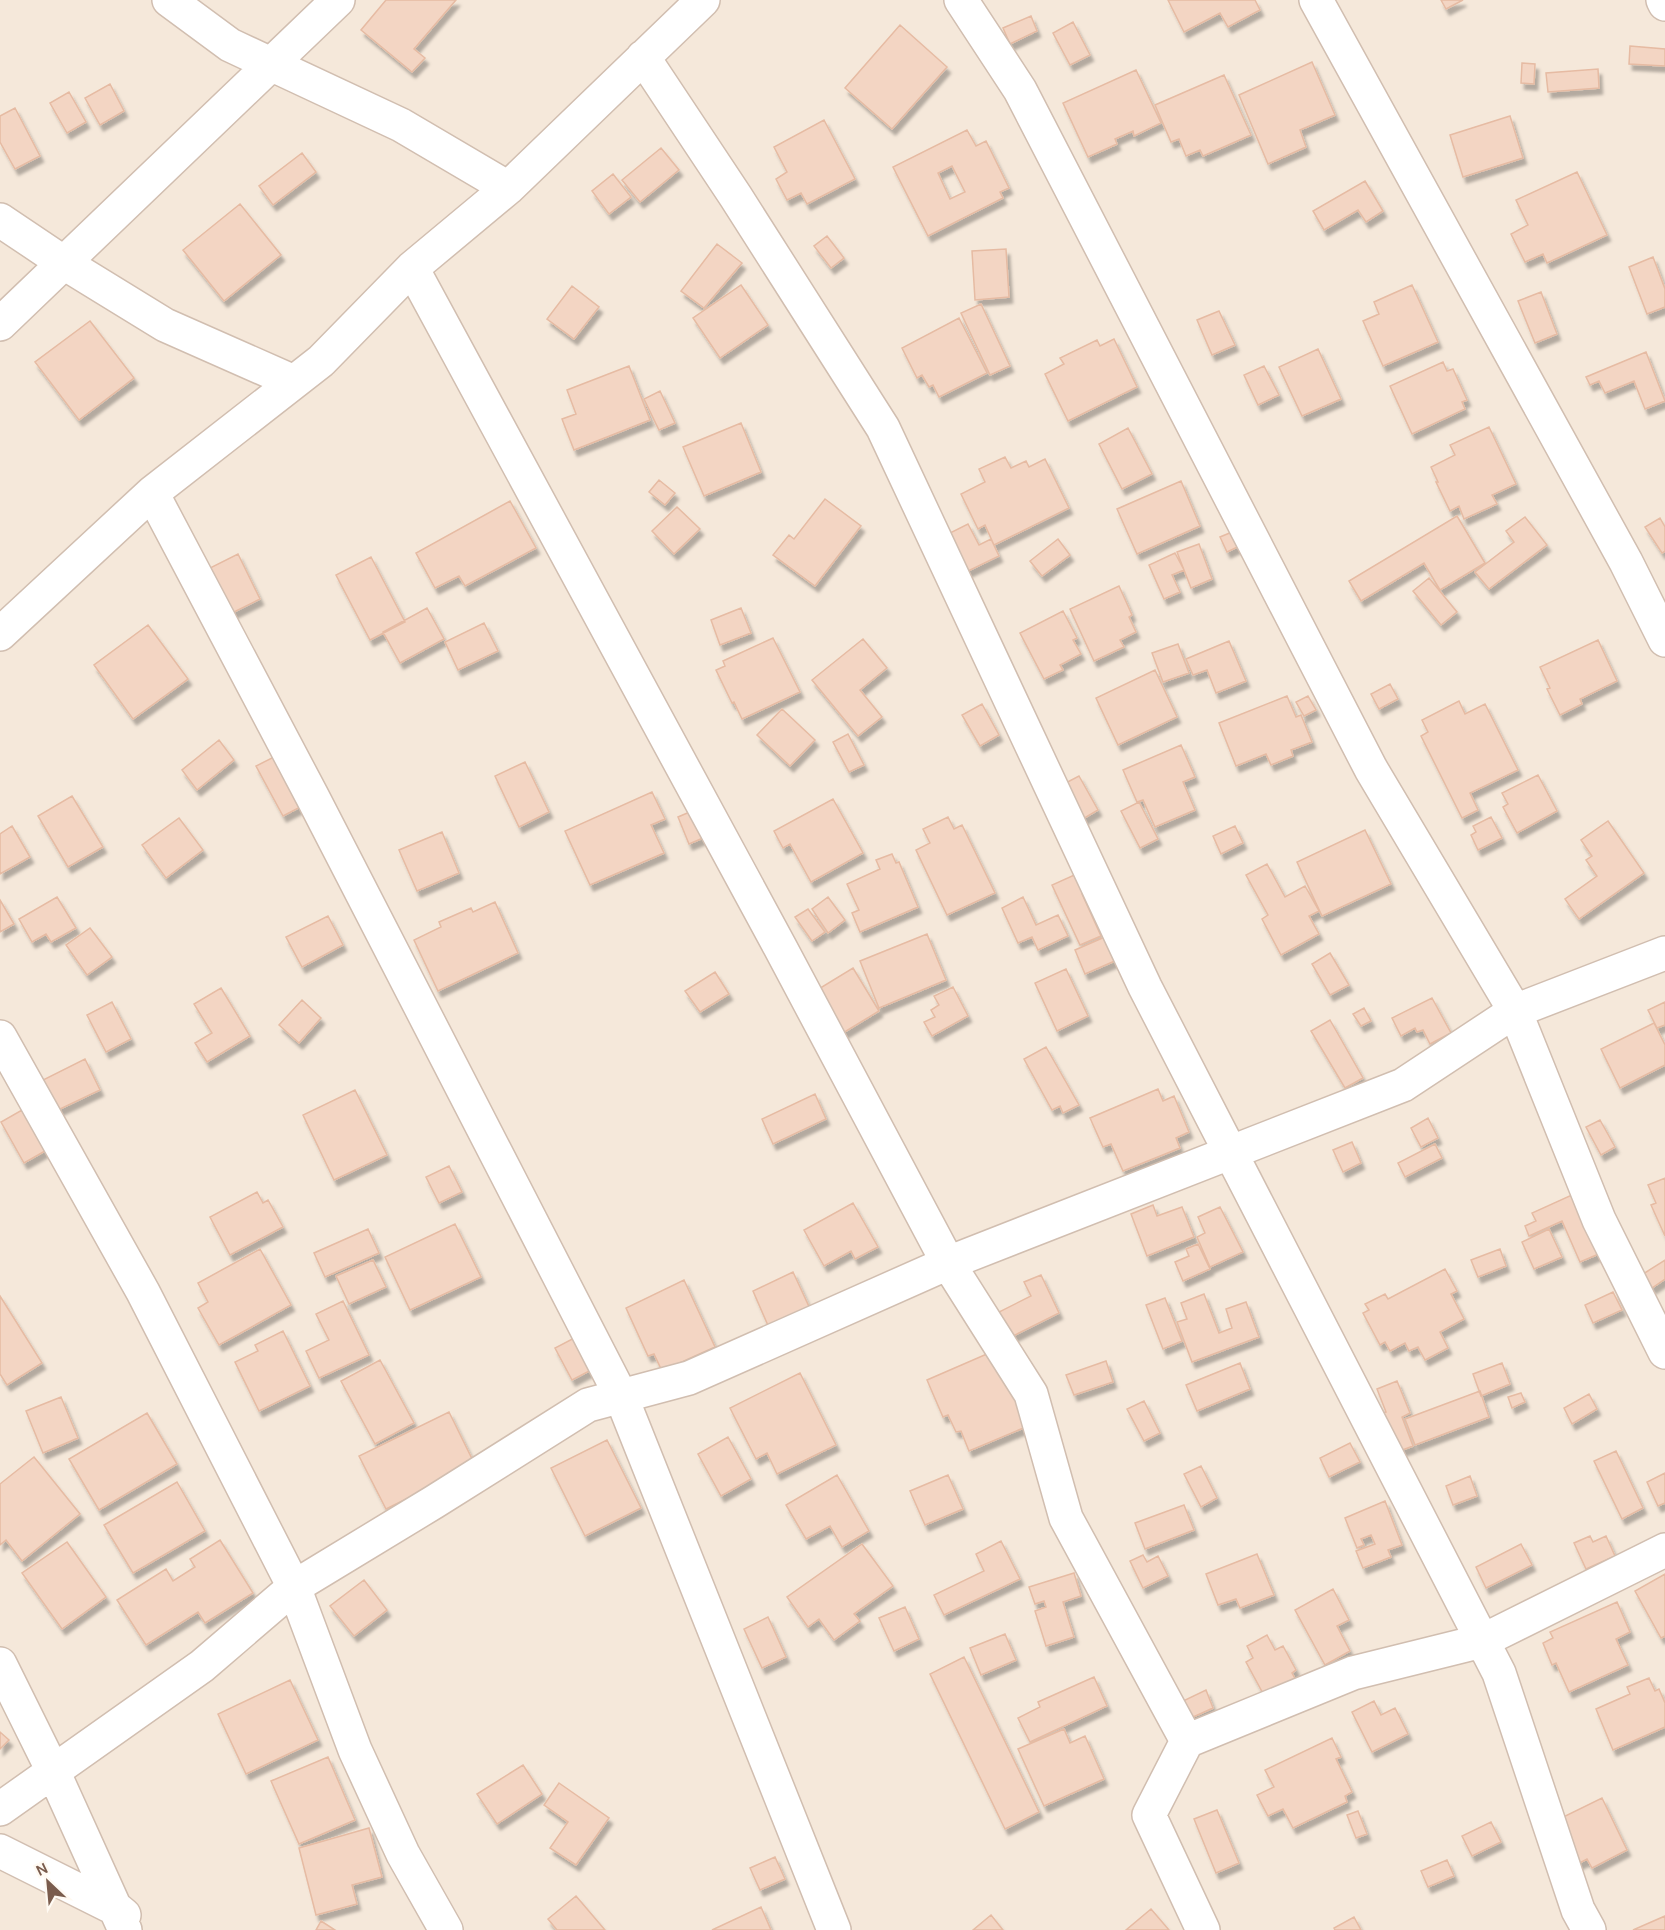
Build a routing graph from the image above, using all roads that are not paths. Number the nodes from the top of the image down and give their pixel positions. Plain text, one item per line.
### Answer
1 (169, 0) edge
2 (338, 0) edge
3 (961, 0) edge
4 (1316, 0) edge
5 (696, 2) edge
6 (643, 57) junction
7 (272, 65) junction
8 (508, 188) junction
9 (0, 220) edge
10 (64, 263) junction
11 (412, 268) junction
12 (0, 324) edge
13 (294, 382) junction
14 (152, 493) junction
15 (0, 634) edge
16 (1665, 640) edge
17 (1665, 953) edge
18 (1515, 1011) junction
19 (0, 1037) edge
20 (1230, 1152) junction
21 (948, 1263) junction
22 (1665, 1352) edge
23 (621, 1396) junction
24 (1665, 1550) edge
25 (294, 1587) junction
26 (1482, 1641) junction
27 (0, 1664) edge
28 (1187, 1741) junction
29 (53, 1771) junction
30 (0, 1809) edge
31 (0, 1851) edge
32 (121, 1920) edge
33 (142, 1930) edge
34 (446, 1930) edge
35 (834, 1930) edge
36 (1203, 1930) edge
37 (1589, 1930) edge

1 - 7 street
2 - 7 street
3 - 18 street
4 - 16 street
5 - 6 street
6 - 8 street
6 - 20 street
7 - 8 street
7 - 10 street
8 - 11 street
9 - 10 street
10 - 12 street
10 - 13 street
11 - 13 street
11 - 21 street
13 - 14 street
14 - 15 street
14 - 23 street
17 - 18 street
18 - 20 street
18 - 22 street
19 - 25 street
20 - 21 street
20 - 26 street
21 - 23 street
21 - 28 street
23 - 25 street
23 - 35 street
24 - 26 street
25 - 29 street
25 - 34 street
26 - 28 street
26 - 37 street
27 - 29 street
28 - 36 street
29 - 30 street
29 - 32 street
31 - 32 street
32 - 33 street

